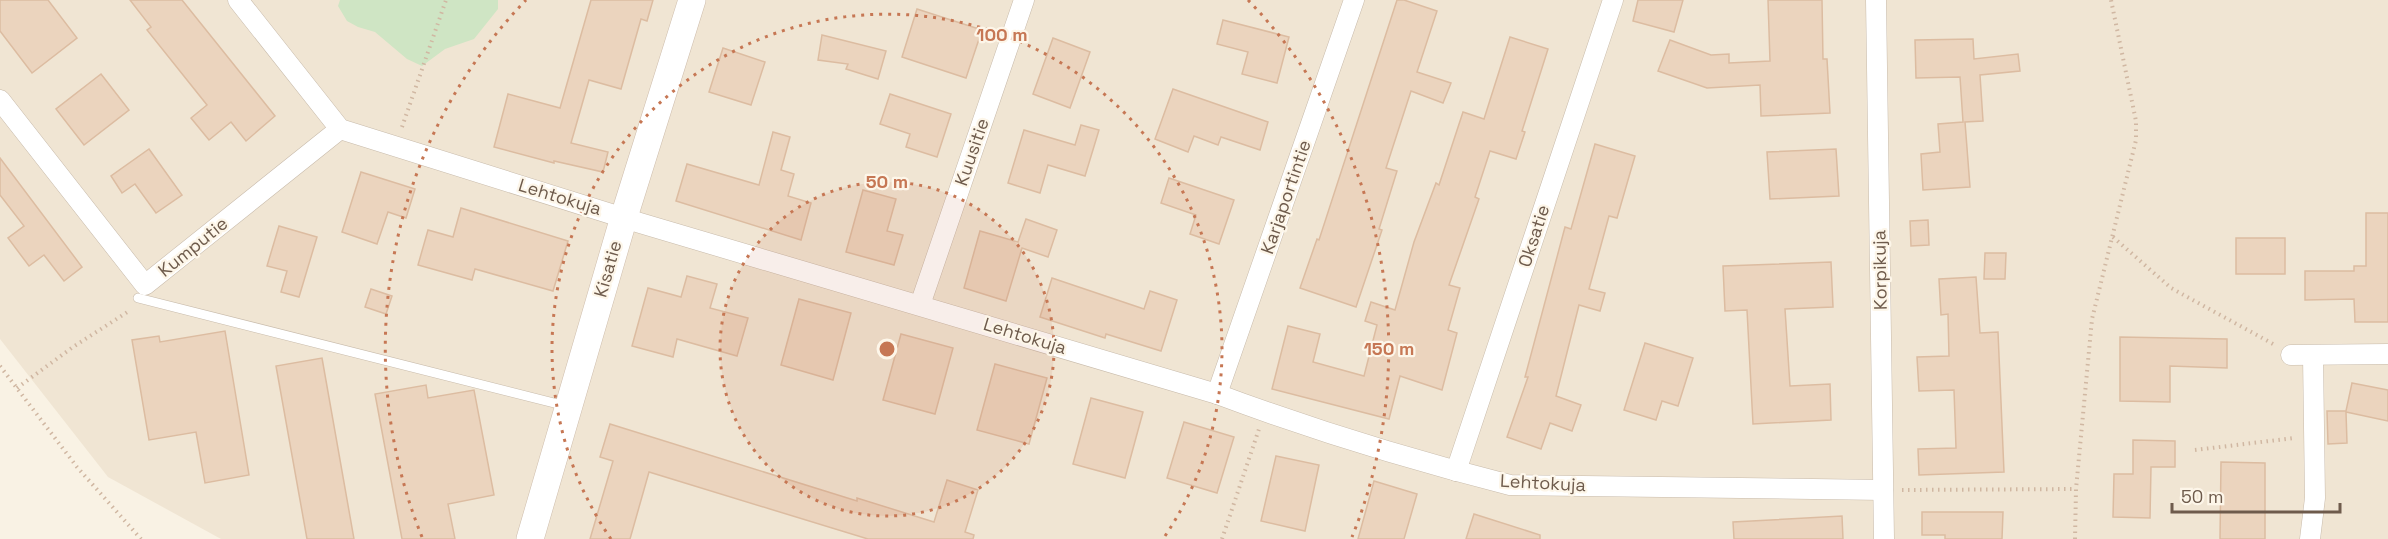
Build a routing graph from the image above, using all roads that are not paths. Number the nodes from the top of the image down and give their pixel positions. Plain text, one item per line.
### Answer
1 (238, 0) edge
2 (692, 0) edge
3 (1024, 0) edge
4 (1354, 0) edge
5 (1613, 0) edge
6 (1876, 0) edge
7 (0, 100) edge
8 (340, 129) junction
9 (624, 217) junction
10 (138, 298) road end
11 (920, 305) junction
12 (2388, 354) edge
13 (2291, 355) road end
14 (2313, 356) junction
15 (1217, 394) junction
16 (568, 406) junction
17 (1456, 471) junction
18 (1883, 490) junction
19 (530, 539) edge
20 (1884, 539) edge
21 (2310, 539) edge

1 - 8 street
2 - 9 street, Kisatie
3 - 11 street, Kuusitie
4 - 15 street, Karjaportintie
5 - 17 street, Oksatie
6 - 18 street, Korpikuja
7 - 8 street, Kumputie
8 - 9 street, Lehtokuja
9 - 11 street, Lehtokuja
9 - 16 street, Kisatie
10 - 16 lane
11 - 15 street, Lehtokuja
12 - 14 street
13 - 14 street
14 - 21 street
15 - 17 street, Lehtokuja
16 - 19 street, Kisatie
17 - 18 street, Lehtokuja
18 - 20 street, Korpikuja

